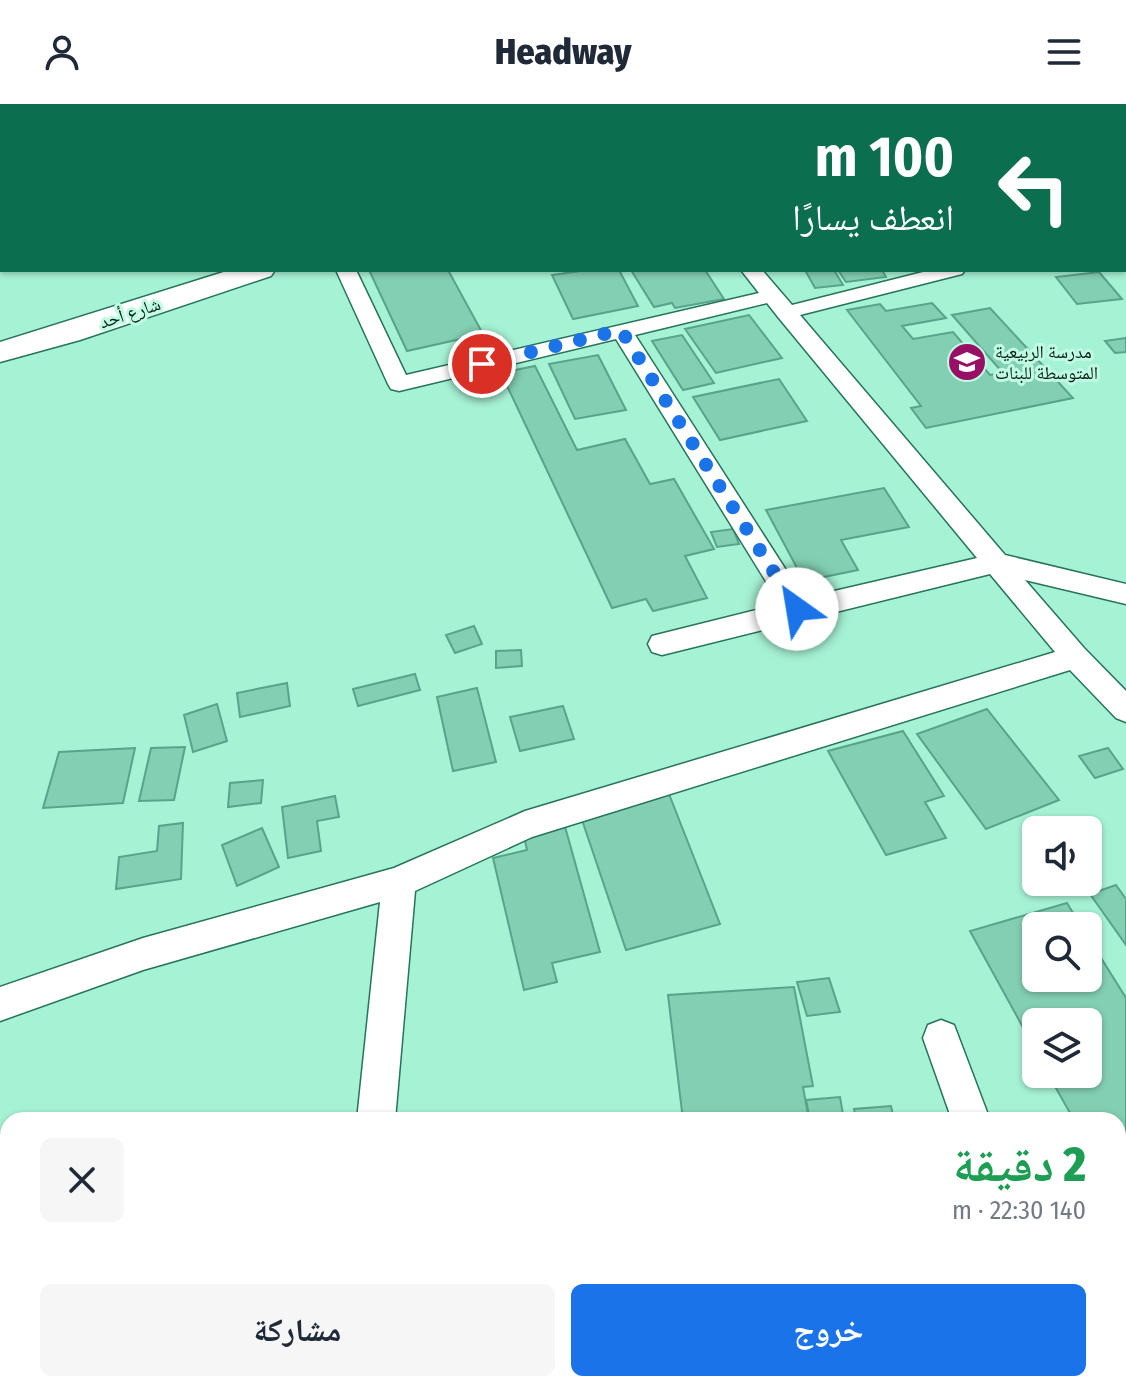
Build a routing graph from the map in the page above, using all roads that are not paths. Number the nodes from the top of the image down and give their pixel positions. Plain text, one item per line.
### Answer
1 (254, 272) edge
2 (347, 272) edge
3 (753, 272) edge
4 (945, 272) edge
5 (778, 304) junction
6 (621, 330) junction
7 (0, 352) edge
8 (996, 563) junction
9 (1126, 594) edge
10 (797, 609) junction
11 (662, 644) dead end
12 (1074, 656) junction
13 (1126, 710) edge
14 (399, 882) junction
15 (0, 1004) edge
16 (941, 1038) dead end
17 (377, 1112) edge
18 (968, 1112) edge

1 - 7 main road, شارع أحد
2 - 6 street
3 - 5 street
4 - 5 street
5 - 6 street
5 - 8 street
6 - 10 street
8 - 9 street
8 - 10 street
8 - 12 street
10 - 11 street
12 - 13 street
12 - 14 street
14 - 15 street
14 - 17 street
16 - 18 street

